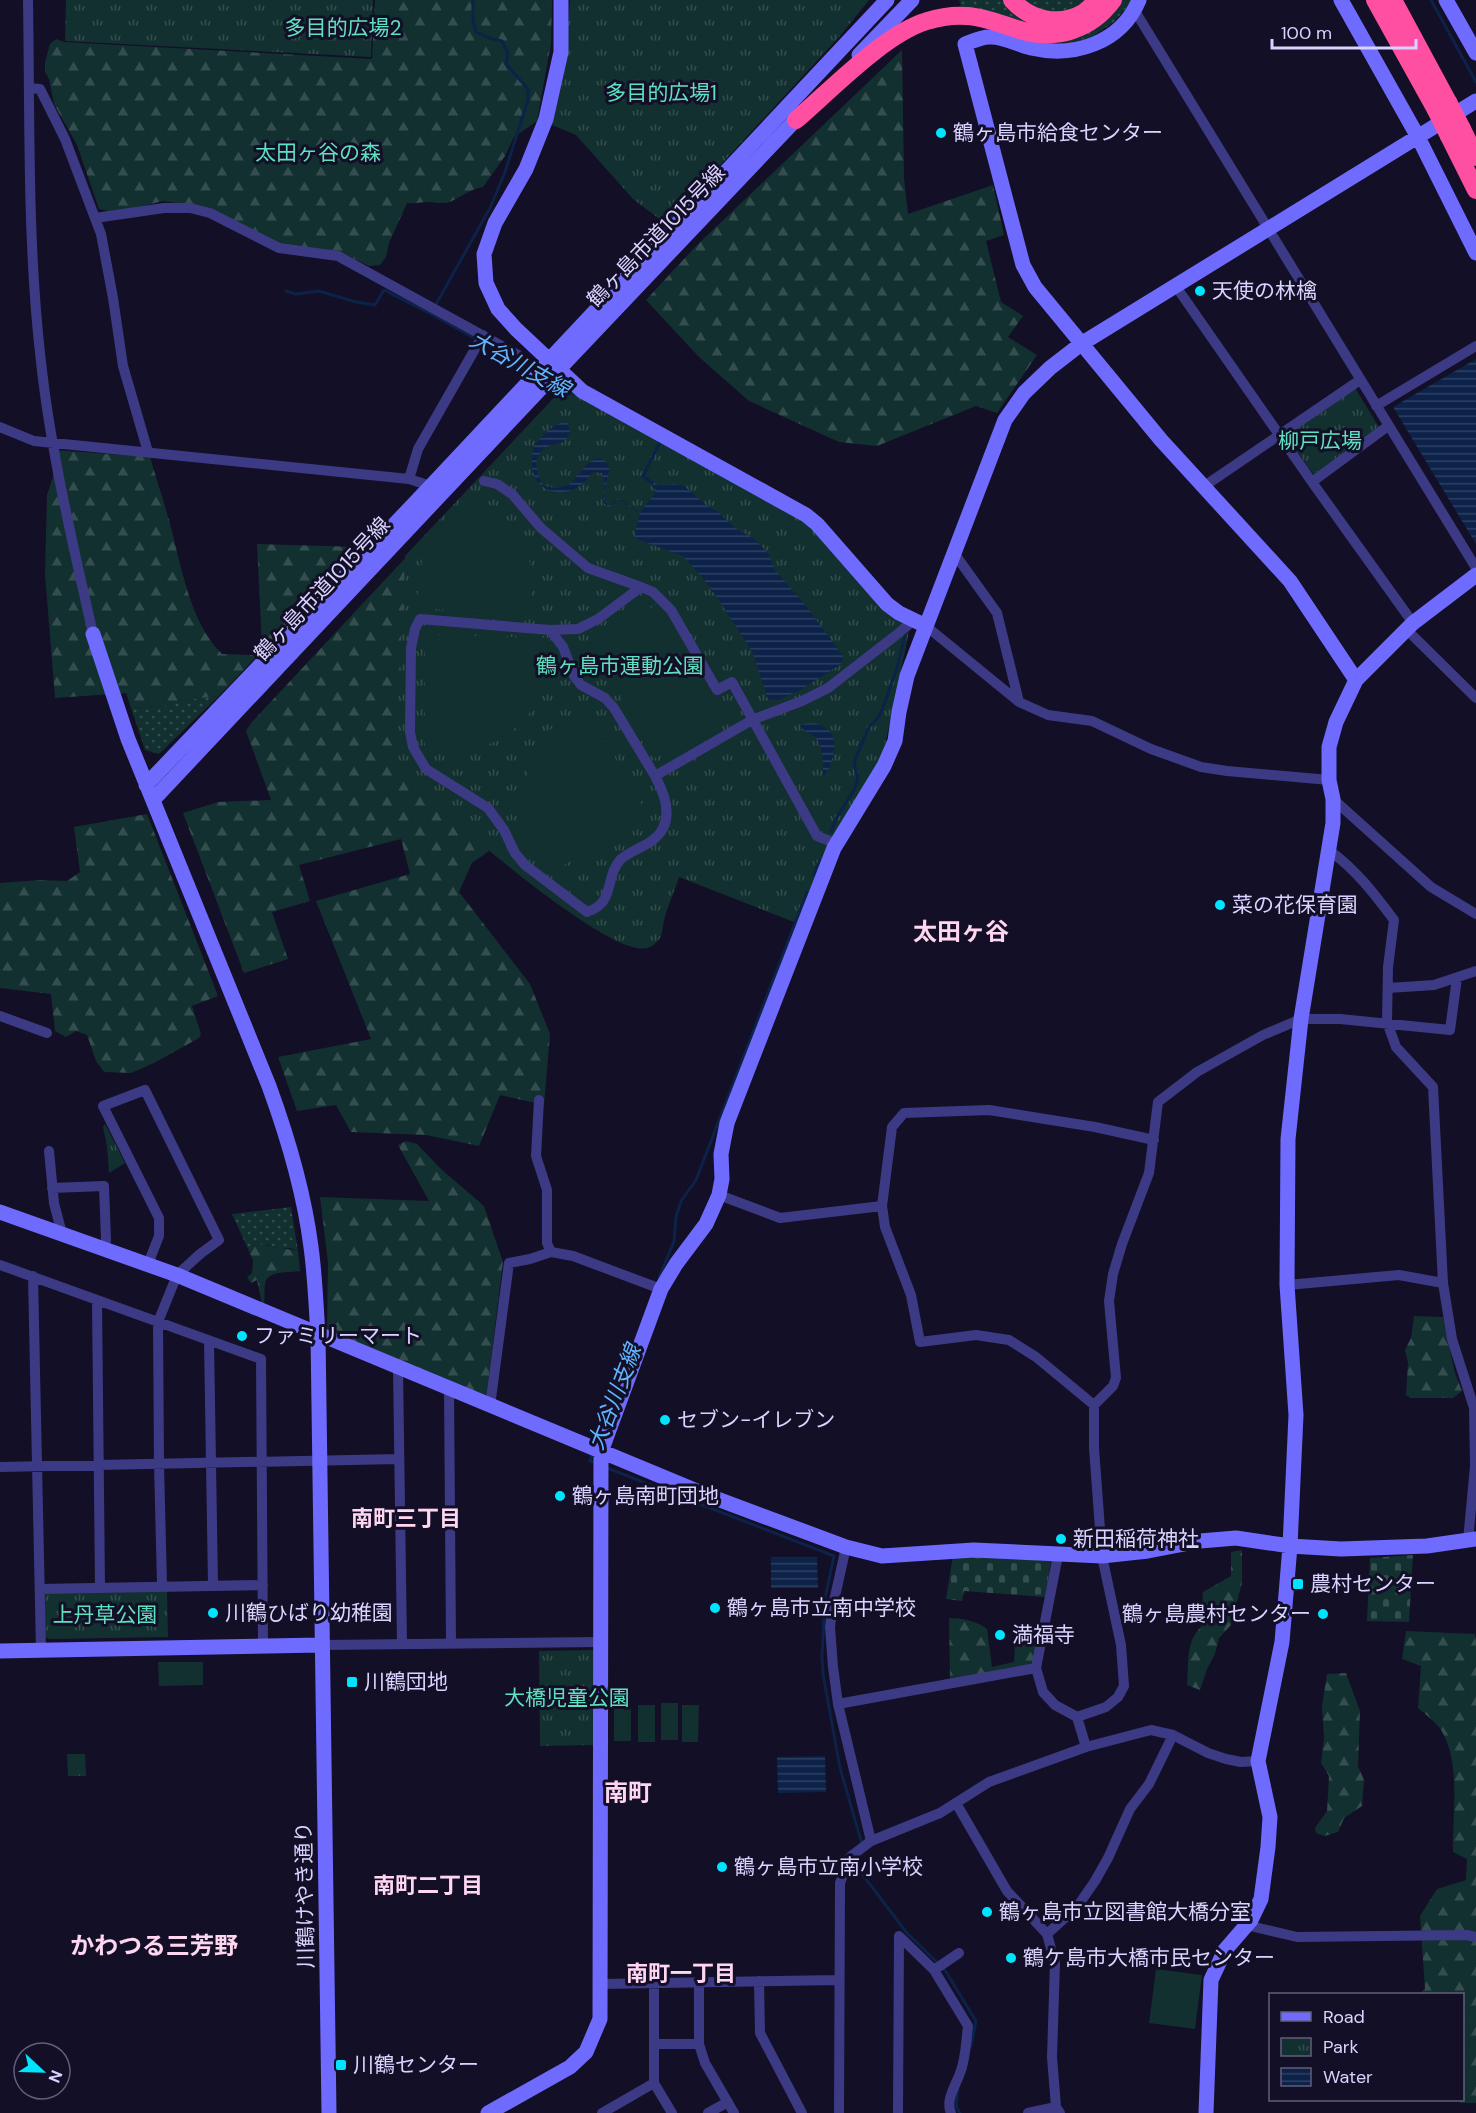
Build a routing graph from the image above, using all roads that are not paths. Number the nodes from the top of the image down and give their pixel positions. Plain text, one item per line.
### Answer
1 (28, 0) edge
2 (561, 0) edge
3 (887, 0) edge
4 (912, 0) edge
5 (949, 0) edge
6 (1012, 0) edge
7 (1098, 0) edge
8 (1113, 0) edge
9 (1341, 0) edge
10 (1375, 0) edge
11 (1393, 0) edge
12 (1446, 0) edge
13 (1137, 5) edge
14 (959, 16) junction
15 (1476, 53) edge
16 (29, 88) junction
17 (1476, 101) edge
18 (1442, 106) junction
19 (796, 120) junction
20 (1456, 133) junction
21 (1418, 137) junction
22 (1476, 157) edge
23 (1476, 190) edge
24 (95, 218) junction
25 (1269, 228) junction
26 (1476, 253) edge
27 (1175, 285) junction
28 (483, 335) junction
29 (1081, 344) junction
30 (1476, 346) edge
31 (520, 356) dead end
32 (553, 365) junction
33 (1360, 380) junction
34 (1376, 406) junction
35 (1388, 426) junction
36 (0, 427) edge
37 (1280, 435) junction
38 (52, 443) junction
39 (148, 452) junction
40 (409, 479) junction
41 (484, 481) dead end
42 (1312, 482) junction
43 (431, 486) junction
44 (1203, 487) junction
45 (954, 553) junction
46 (1476, 568) edge
47 (1476, 575) edge
48 (640, 587) junction
49 (919, 623) junction
50 (1410, 626) junction
51 (550, 630) junction
52 (93, 634) joint
53 (1356, 680) junction
54 (1476, 698) edge
55 (1019, 702) junction
56 (752, 720) junction
57 (655, 776) junction
58 (1329, 780) junction
59 (146, 784) junction
60 (153, 800) junction
61 (1333, 800) junction
62 (830, 842) dead end
63 (1329, 850) junction
64 (1476, 914) edge
65 (1476, 971) edge
66 (1457, 978) junction
67 (1388, 988) junction
68 (0, 1016) edge
69 (1301, 1019) junction
70 (1387, 1022) junction
71 (47, 1033) dead end
72 (539, 1101) dead end
73 (1154, 1140) junction
74 (49, 1151) dead end
75 (52, 1188) junction
76 (719, 1195) junction
77 (882, 1206) junction
78 (0, 1212) edge
79 (62, 1234) junction
80 (104, 1248) junction
81 (551, 1252) junction
82 (148, 1264) junction
83 (0, 1265) edge
84 (177, 1275) junction
85 (33, 1276) junction
86 (1443, 1283) junction
87 (1287, 1285) junction
88 (662, 1289) junction
89 (97, 1300) junction
90 (158, 1322) junction
91 (318, 1335) junction
92 (209, 1341) junction
93 (398, 1368) junction
94 (449, 1389) junction
95 (1094, 1404) junction
96 (490, 1406) junction
97 (1475, 1408) edge
98 (399, 1459) junction
99 (320, 1461) junction
100 (601, 1461) junction
101 (261, 1462) junction
102 (210, 1463) junction
103 (159, 1464) junction
104 (98, 1465) junction
105 (0, 1467) edge
106 (37, 1467) junction
107 (1472, 1540) edge
108 (846, 1546) junction
109 (1290, 1546) junction
110 (1058, 1555) junction
111 (1102, 1556) junction
112 (213, 1585) junction
113 (263, 1585) junction
114 (162, 1586) junction
115 (100, 1587) junction
116 (40, 1589) junction
117 (600, 1642) junction
118 (452, 1643) junction
119 (402, 1644) junction
120 (321, 1645) junction
121 (263, 1647) junction
122 (0, 1650) edge
123 (41, 1651) junction
124 (1036, 1668) junction
125 (838, 1704) junction
126 (1077, 1717) junction
127 (1173, 1735) junction
128 (1086, 1747) junction
129 (1258, 1761) junction
130 (956, 1803) junction
131 (872, 1841) junction
132 (1246, 1925) junction
133 (1047, 1934) junction
134 (1476, 1937) edge
135 (960, 1953) dead end
136 (934, 1970) junction
137 (838, 1980) junction
138 (759, 1981) junction
139 (699, 1982) junction
140 (654, 1983) junction
141 (601, 1984) junction
142 (654, 2044) junction
143 (699, 2044) junction
144 (654, 2083) junction
145 (728, 2102) junction
146 (512, 2108) edge
147 (1058, 2110) edge
148 (329, 2113) edge
149 (488, 2113) edge
150 (602, 2113) edge
151 (672, 2113) edge
152 (708, 2113) edge
153 (734, 2113) edge
154 (802, 2113) edge
155 (839, 2113) edge
156 (898, 2113) edge
157 (951, 2113) edge
158 (1028, 2113) edge
159 (1206, 2113) edge

1 - 16 street
2 - 32 street
3 - 32 street, 鶴ヶ島市道1015号線
4 - 19 street, 鶴ヶ島市道1015号線
5 - 14 highway
6 - 7 highway
8 - 14 highway
9 - 21 street
10 - 18 highway
11 - 18 highway
12 - 15 street
13 - 25 street
13 - 29 street
14 - 19 highway
16 - 24 street
16 - 38 street
17 - 21 street
18 - 20 highway, bridge
19 - 32 street, 鶴ヶ島市道1015号線
20 - 22 highway
20 - 23 highway
21 - 25 street
21 - 26 street
24 - 28 street
24 - 39 street
25 - 27 street
25 - 33 street
27 - 29 street
27 - 37 street
28 - 31 street
28 - 40 street
29 - 44 street
29 - 45 street
30 - 34 street
32 - 43 street, 鶴ヶ島市道1015号線
32 - 49 street
32 - 60 street, 鶴ヶ島市道1015号線
33 - 34 street
33 - 37 street
34 - 35 street
35 - 42 street
35 - 46 street
36 - 38 street
37 - 42 street
37 - 44 street
38 - 39 street
38 - 52 street
39 - 40 street
40 - 43 street
41 - 48 street
42 - 50 street
43 - 59 street, 鶴ヶ島市道1015号線
44 - 53 street
45 - 49 street
45 - 55 street
47 - 50 street
48 - 51 street
48 - 56 street
49 - 55 street
49 - 56 street
49 - 76 street
50 - 53 street
50 - 54 street
51 - 57 street
51 - 57 street
52 - 59 street
53 - 58 street
55 - 58 street
56 - 57 street
56 - 62 street
58 - 61 street
59 - 60 street
60 - 91 street
61 - 63 street
61 - 64 street
63 - 67 street
63 - 69 street
65 - 66 street
66 - 67 street
66 - 70 street
67 - 70 street
68 - 71 street
69 - 70 street
69 - 73 street
69 - 87 street
70 - 86 street
72 - 81 street
73 - 77 street
73 - 95 street
74 - 75 street
75 - 79 street
75 - 80 street
76 - 77 street
76 - 88 street
77 - 95 street
78 - 79 street
79 - 80 street
80 - 82 street
81 - 88 street
81 - 96 street
82 - 84 street
82 - 84 street
83 - 85 street
84 - 90 street
84 - 91 street
85 - 89 street
85 - 106 street
86 - 87 street
86 - 97 street
87 - 109 street
88 - 100 street
89 - 90 street
89 - 104 street
90 - 92 street
90 - 103 street
91 - 93 street
91 - 99 street
92 - 101 street
92 - 102 street
93 - 94 street
93 - 98 street
94 - 96 street
94 - 118 street
95 - 111 street
96 - 100 street
97 - 107 street
98 - 99 street
98 - 119 street
99 - 101 street
99 - 120 street
100 - 108 street
100 - 117 street
101 - 102 street
101 - 113 street
102 - 103 street
102 - 112 street
103 - 104 street
103 - 114 street
104 - 106 street
104 - 115 street
105 - 106 street
106 - 116 street
107 - 109 street
108 - 110 street
108 - 125 street
109 - 111 street
109 - 129 street
110 - 111 street
110 - 124 street
111 - 126 street
112 - 113 street
112 - 114 street
113 - 121 street
114 - 115 street
115 - 116 street
116 - 123 street
117 - 118 street
117 - 141 street
118 - 119 street
119 - 120 street
120 - 121 street
120 - 148 street, 川鶴けやき通り
121 - 123 street
122 - 123 street
124 - 125 street
124 - 126 street
125 - 131 street
126 - 128 street
127 - 128 street
127 - 129 street
127 - 133 street
128 - 130 street
129 - 132 street
130 - 131 street
130 - 133 street
131 - 137 street
132 - 134 street
132 - 159 street
133 - 147 street
135 - 136 street
136 - 156 street
136 - 157 street
137 - 138 street
137 - 155 street
138 - 139 street
138 - 154 street
139 - 140 street
139 - 143 street
140 - 141 street
140 - 142 street
141 - 146 street
142 - 143 street
142 - 144 street
143 - 145 street
144 - 150 street
144 - 151 street
145 - 152 street
145 - 153 street
146 - 149 street
147 - 158 street

